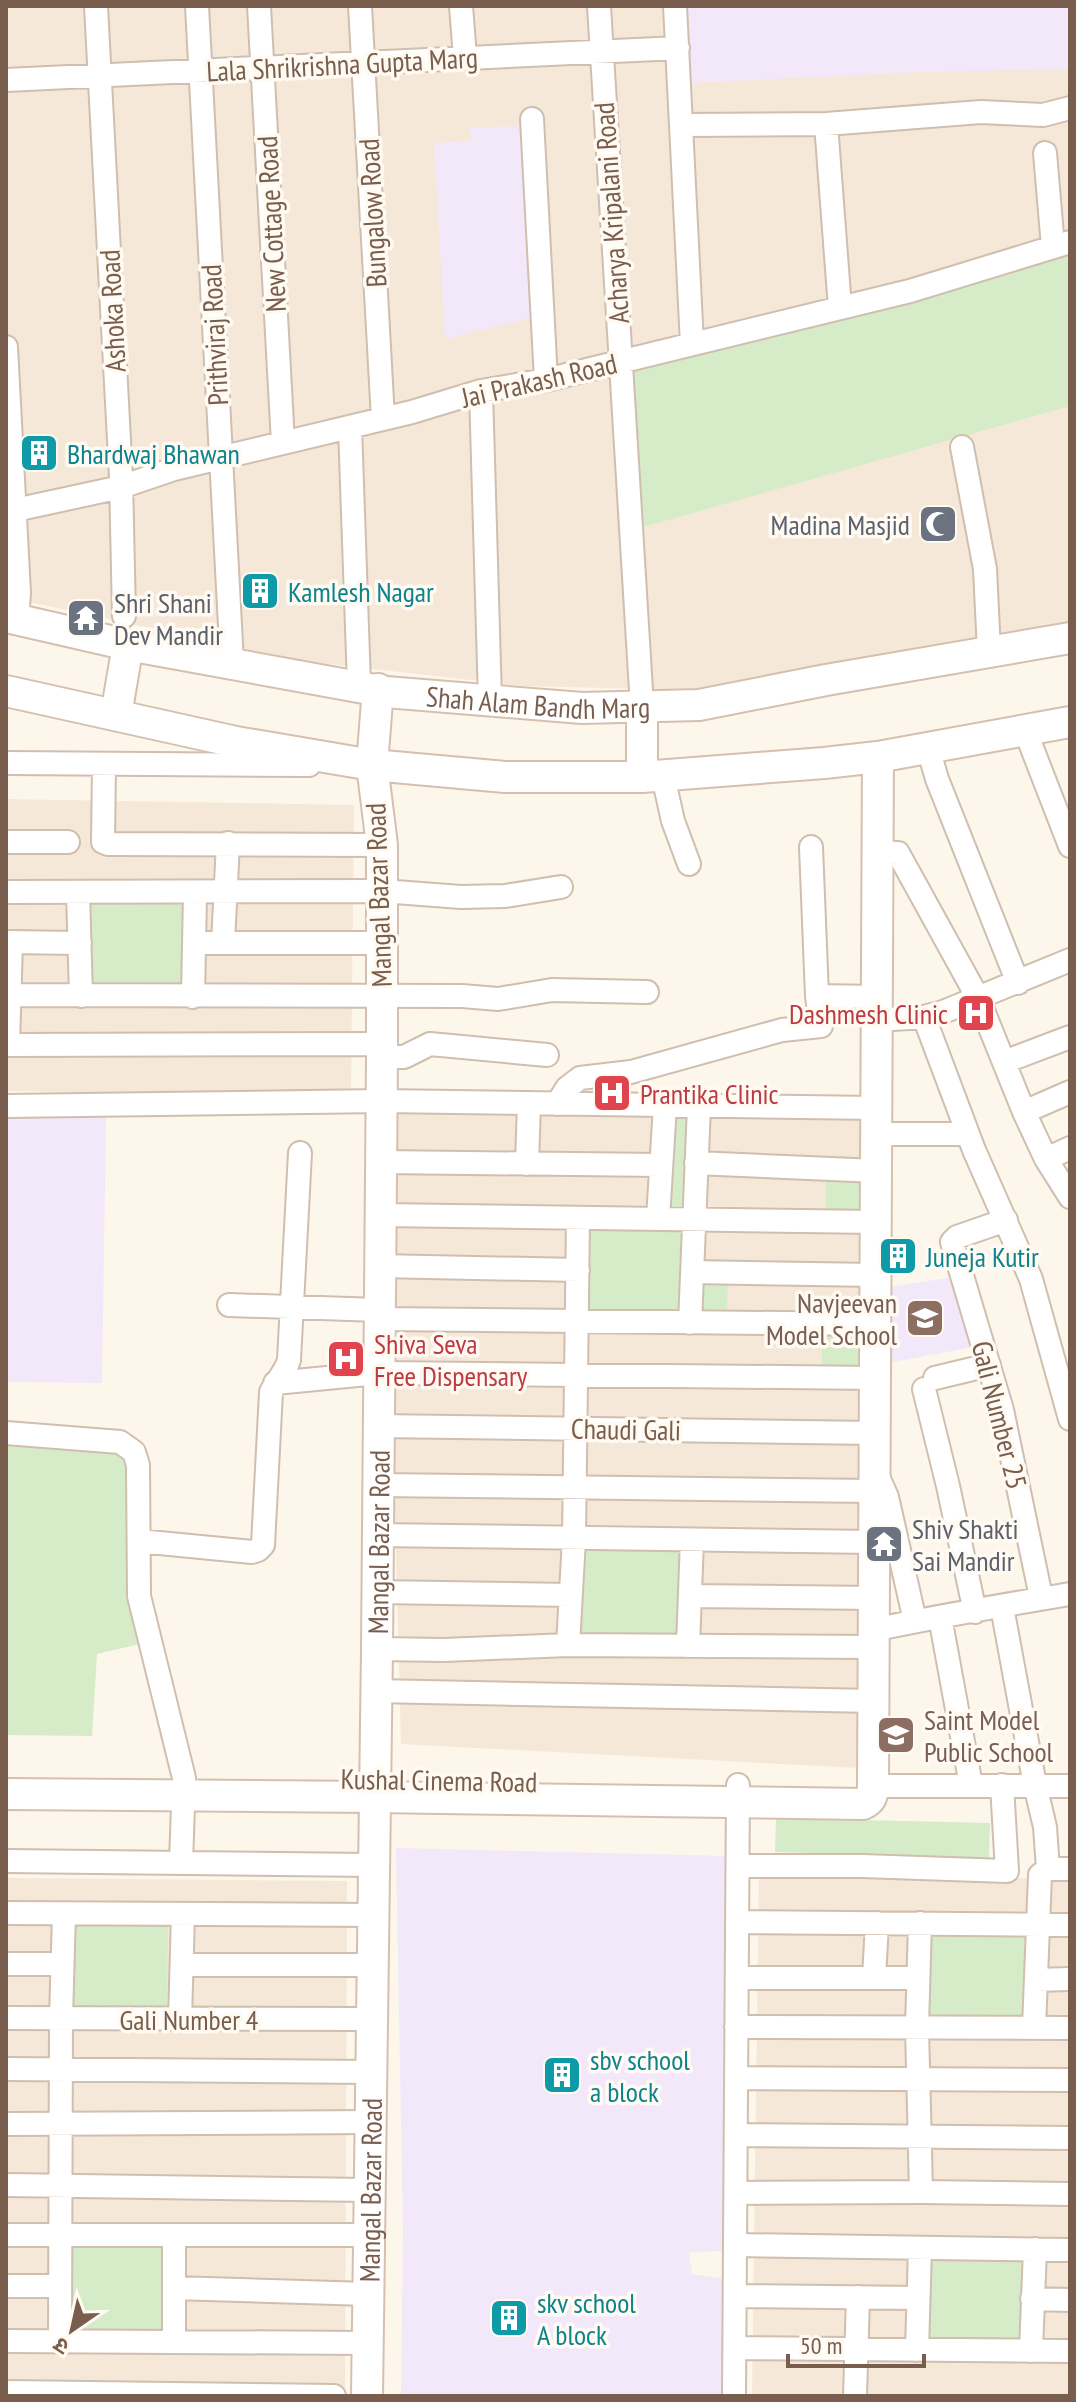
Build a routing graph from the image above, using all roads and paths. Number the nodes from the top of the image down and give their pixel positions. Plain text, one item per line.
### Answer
1 (96, 6) edge
2 (197, 6) edge
3 (259, 6) edge
4 (360, 6) edge
5 (461, 6) edge
6 (599, 6) edge
7 (675, 6) edge
8 (678, 48) junction
9 (602, 53) junction
10 (465, 57) junction
11 (364, 61) junction
12 (263, 68) junction
13 (201, 71) junction
14 (99, 75) junction
15 (6, 80) edge
16 (1070, 108) edge
17 (532, 119) dead end
18 (826, 124) junction
19 (681, 125) junction
20 (1045, 153) dead end
21 (1062, 245) edge
22 (840, 308) junction
23 (692, 344) junction
24 (6, 347) edge
25 (621, 362) junction
26 (546, 380) junction
27 (481, 391) junction
28 (383, 419) junction
29 (350, 427) junction
30 (283, 443) junction
31 (962, 447) dead end
32 (221, 458) junction
33 (121, 487) junction
34 (10, 511) edge
35 (12, 619) edge
36 (126, 630) junction
37 (1070, 638) edge
38 (989, 652) junction
39 (232, 663) junction
40 (368, 687) junction
41 (6, 691) edge
42 (490, 700) junction
43 (642, 707) junction
44 (116, 715) junction
45 (1070, 722) edge
46 (1025, 730) junction
47 (928, 748) junction
48 (219, 752) junction
49 (878, 757) junction
50 (6, 763) edge
51 (104, 764) junction
52 (372, 765) junction
53 (653, 777) junction
54 (6, 842) edge
55 (68, 842) dead end
56 (228, 843) junction
57 (382, 845) junction
58 (1070, 846) edge
59 (811, 847) dead end
60 (877, 852) junction
61 (689, 864) dead end
62 (561, 887) dead end
63 (382, 891) junction
64 (6, 892) edge
65 (78, 892) junction
66 (225, 892) junction
67 (195, 893) junction
68 (8, 942) edge
69 (80, 943) junction
70 (194, 943) junction
71 (223, 943) junction
72 (382, 943) junction
73 (1070, 960) edge
74 (1018, 983) junction
75 (647, 992) dead end
76 (8, 995) edge
77 (81, 996) junction
78 (817, 996) junction
79 (193, 997) junction
80 (382, 997) junction
81 (978, 998) junction
82 (877, 1008) junction
83 (924, 1017) junction
84 (1070, 1037) edge
85 (7, 1045) edge
86 (382, 1050) junction
87 (547, 1055) dead end
88 (1004, 1062) junction
89 (1070, 1092) edge
90 (381, 1101) junction
91 (529, 1103) junction
92 (557, 1104) junction
93 (665, 1105) junction
94 (6, 1106) edge
95 (699, 1106) junction
96 (1024, 1112) junction
97 (876, 1121) junction
98 (968, 1134) junction
99 (1070, 1148) edge
100 (300, 1153) dead end
101 (1046, 1159) junction
102 (380, 1162) junction
103 (696, 1163) junction
104 (527, 1164) junction
105 (661, 1165) junction
106 (877, 1171) junction
107 (1070, 1197) edge
108 (380, 1215) junction
109 (578, 1218) junction
110 (658, 1219) junction
111 (693, 1220) junction
112 (876, 1222) junction
113 (1009, 1226) junction
114 (379, 1266) junction
115 (578, 1270) junction
116 (692, 1272) junction
117 (876, 1275) junction
118 (229, 1305) dead end
119 (293, 1307) junction
120 (379, 1315) junction
121 (577, 1322) junction
122 (690, 1323) junction
123 (875, 1324) junction
124 (989, 1365) junction
125 (378, 1373) junction
126 (576, 1375) junction
127 (875, 1378) junction
128 (275, 1383) junction
129 (1070, 1419) edge
130 (378, 1426) junction
131 (575, 1428) junction
132 (6, 1433) edge
133 (875, 1433) junction
134 (874, 1479) junction
135 (377, 1485) junction
136 (574, 1488) junction
137 (377, 1535) junction
138 (574, 1539) junction
139 (692, 1540) junction
140 (139, 1541) junction
141 (874, 1542) junction
142 (376, 1592) junction
143 (570, 1595) junction
144 (690, 1596) junction
145 (1041, 1597) junction
146 (874, 1598) junction
147 (1069, 1602) edge
148 (1002, 1607) junction
149 (975, 1612) junction
150 (940, 1617) junction
151 (915, 1621) junction
152 (873, 1639) junction
153 (568, 1645) junction
154 (688, 1646) junction
155 (377, 1649) junction
156 (375, 1691) junction
157 (873, 1701) junction
158 (6, 1776) edge
159 (971, 1785) junction
160 (1002, 1785) junction
161 (1035, 1785) junction
162 (184, 1786) junction
163 (1070, 1786) edge
164 (374, 1788) junction
165 (738, 1793) junction
166 (6, 1794) edge
167 (871, 1794) junction
168 (6, 1861) edge
169 (181, 1863) junction
170 (373, 1865) junction
171 (739, 1866) junction
172 (1059, 1869) edge
173 (6, 1913) edge
174 (64, 1914) junction
175 (183, 1915) junction
176 (373, 1915) junction
177 (737, 1922) junction
178 (877, 1923) junction
179 (920, 1923) junction
180 (1039, 1924) junction
181 (1070, 1925) edge
182 (6, 1964) edge
183 (62, 1964) junction
184 (182, 1965) junction
185 (372, 1965) junction
186 (737, 1978) junction
187 (874, 1978) junction
188 (918, 1978) junction
189 (1070, 1979) edge
190 (1036, 1980) junction
191 (6, 2018) edge
192 (61, 2018) junction
193 (180, 2019) junction
194 (372, 2019) junction
195 (736, 2027) junction
196 (917, 2027) junction
197 (1034, 2028) junction
198 (1070, 2028) edge
199 (6, 2069) edge
200 (61, 2069) junction
201 (371, 2072) junction
202 (736, 2078) junction
203 (918, 2080) junction
204 (1070, 2080) edge
205 (371, 2122) junction
206 (6, 2124) edge
207 (61, 2124) junction
208 (736, 2135) junction
209 (921, 2137) junction
210 (1070, 2138) edge
211 (6, 2185) edge
212 (60, 2186) junction
213 (370, 2190) junction
214 (921, 2192) junction
215 (736, 2193) junction
216 (1070, 2194) edge
217 (6, 2235) edge
218 (60, 2235) junction
219 (370, 2235) junction
220 (174, 2236) junction
221 (737, 2245) junction
222 (920, 2248) junction
223 (1035, 2249) junction
224 (1070, 2250) edge
225 (6, 2286) edge
226 (60, 2286) junction
227 (174, 2288) junction
228 (367, 2294) junction
229 (735, 2296) junction
230 (858, 2297) junction
231 (918, 2298) junction
232 (1032, 2299) junction
233 (1070, 2300) edge
234 (6, 2341) edge
235 (174, 2341) junction
236 (60, 2342) junction
237 (368, 2343) junction
238 (735, 2348) junction
239 (856, 2349) junction
240 (917, 2350) junction
241 (1031, 2351) junction
242 (1070, 2351) edge
243 (6, 2392) edge
244 (334, 2396) edge
245 (367, 2396) edge
246 (734, 2396) edge
247 (855, 2396) edge

1 - 14 street, Ashoka Road
2 - 13 street, Prithviraj Road
3 - 12 street, New Cottage Road
4 - 11 street, Bungalow Road
5 - 10 street
6 - 9 street, Acharya Kripalani Road
7 - 8 street
8 - 9 street, Lala Shrikrishna Gupta Marg
8 - 19 street
9 - 10 street, Lala Shrikrishna Gupta Marg
9 - 25 street, Acharya Kripalani Road
10 - 11 street, Lala Shrikrishna Gupta Marg
11 - 12 street, Lala Shrikrishna Gupta Marg
11 - 28 street, Bungalow Road
12 - 13 street, Lala Shrikrishna Gupta Marg
12 - 30 street, New Cottage Road
13 - 14 street, Lala Shrikrishna Gupta Marg
13 - 32 street, Prithviraj Road
14 - 15 street, Lala Shrikrishna Gupta Marg
14 - 33 street, Ashoka Road
16 - 18 street
17 - 26 street
18 - 19 street
18 - 22 street
19 - 23 street
20 - 21 street
21 - 22 street, Jai Prakash Road
22 - 23 street, Jai Prakash Road
23 - 25 street, Jai Prakash Road
24 - 34 street
25 - 26 street, Jai Prakash Road
25 - 43 street, Acharya Kripalani Road
26 - 27 street, Jai Prakash Road
27 - 28 street, Jai Prakash Road
27 - 42 street
28 - 29 street, Jai Prakash Road
29 - 30 street, Jai Prakash Road
29 - 40 street
30 - 32 street, Jai Prakash Road
31 - 38 street
32 - 33 street, Jai Prakash Road
32 - 39 street, Prithviraj Road
33 - 34 street, Jai Prakash Road
33 - 36 street, Ashoka Road
34 - 35 street
35 - 36 street, Shah Alam Bandh Marg
36 - 39 street, Shah Alam Bandh Marg
36 - 44 street
37 - 38 street, Shah Alam Bandh Marg
38 - 43 street, Shah Alam Bandh Marg
39 - 40 street, Shah Alam Bandh Marg
40 - 42 street, Shah Alam Bandh Marg
40 - 52 street, Mangal Bazar Road
41 - 44 street
42 - 43 street, Shah Alam Bandh Marg
43 - 53 street
44 - 48 street
45 - 46 street
46 - 47 street
46 - 58 street
47 - 49 street
47 - 74 street
48 - 51 street
48 - 52 street
49 - 53 street
49 - 60 street
50 - 51 street
51 - 56 street
52 - 53 street
52 - 57 street, Mangal Bazar Road
53 - 61 street
54 - 55 street
56 - 57 street
56 - 66 street
57 - 63 street, Mangal Bazar Road
59 - 78 street
60 - 81 street
60 - 82 street
62 - 63 street
63 - 66 street
63 - 72 street, Mangal Bazar Road
64 - 65 street
65 - 67 street
65 - 69 street
66 - 67 street
66 - 71 street
67 - 70 street
68 - 69 street
68 - 76 street
69 - 77 street
70 - 71 street
70 - 79 street
71 - 72 street
72 - 80 street, Mangal Bazar Road
73 - 74 street
74 - 81 street
75 - 80 street
76 - 77 street
76 - 85 street
77 - 79 street
78 - 82 street
78 - 92 street
79 - 80 street
80 - 86 street, Mangal Bazar Road
81 - 83 street
81 - 88 street
82 - 83 street
82 - 97 street
83 - 98 street
84 - 88 street
85 - 86 street
86 - 87 street
86 - 90 street, Mangal Bazar Road
88 - 96 street
89 - 96 street
90 - 91 street
90 - 94 street
90 - 102 street, Mangal Bazar Road
91 - 92 street
91 - 104 street
92 - 93 street
93 - 95 street
93 - 105 street
95 - 97 street
95 - 103 street
96 - 101 street
97 - 98 street
97 - 106 street
98 - 113 street
99 - 101 street
100 - 119 street
101 - 107 street
102 - 104 street
102 - 108 street, Mangal Bazar Road
103 - 106 street
103 - 111 street
104 - 105 street
105 - 110 street
106 - 112 street
108 - 109 street
108 - 114 street, Mangal Bazar Road
109 - 110 street
109 - 115 street
110 - 111 street
111 - 112 street
111 - 116 street
112 - 117 street
113 - 124 street, Gali Number 25
113 - 129 street
114 - 115 street
114 - 120 street, Mangal Bazar Road
115 - 121 street
116 - 117 street
116 - 122 street
117 - 123 street
118 - 119 street
119 - 120 street
119 - 128 street
120 - 121 street
120 - 125 street, Mangal Bazar Road
121 - 122 street
121 - 126 street
122 - 123 street
123 - 127 street
124 - 145 street, Gali Number 25
124 - 149 street
125 - 126 street
125 - 128 street
125 - 130 street, Mangal Bazar Road
126 - 127 street
126 - 131 street
127 - 133 street
128 - 140 street
130 - 131 street, Chaudi Gali
130 - 135 street, Mangal Bazar Road
131 - 133 street, Chaudi Gali
131 - 136 street
132 - 140 street
133 - 134 street
134 - 136 street
134 - 141 street
134 - 151 street
135 - 136 street
135 - 137 street, Mangal Bazar Road
136 - 138 street
137 - 138 street
137 - 142 street, Mangal Bazar Road
138 - 139 street
138 - 143 street
139 - 141 street
139 - 144 street
140 - 162 street
141 - 146 street
142 - 143 street
142 - 155 street, Mangal Bazar Road
143 - 153 street
144 - 146 street
144 - 154 street
145 - 147 street
145 - 148 street
146 - 152 street
148 - 149 street
148 - 161 street
149 - 150 street
150 - 151 street
150 - 159 street
151 - 152 street
152 - 154 street
152 - 157 street
153 - 154 street
153 - 155 street
155 - 156 street, Mangal Bazar Road
156 - 157 street
156 - 164 street, Mangal Bazar Road
157 - 167 street
158 - 162 street, Kushal Cinema Road
159 - 160 street
159 - 167 street
160 - 161 street
160 - 171 street
161 - 163 street
161 - 172 street
162 - 164 street, Kushal Cinema Road
162 - 166 street, Kushal Cinema Road
162 - 169 street
164 - 165 street, Kushal Cinema Road
164 - 170 street, Mangal Bazar Road
165 - 167 street, Kushal Cinema Road
165 - 171 street
168 - 169 street
169 - 170 street
170 - 176 street, Mangal Bazar Road
171 - 177 street
172 - 180 street
173 - 174 street
174 - 175 street
174 - 183 street
175 - 176 street
175 - 184 street
176 - 185 street, Mangal Bazar Road
177 - 178 street
177 - 186 street
178 - 179 street
178 - 187 street
179 - 180 street
179 - 188 street
180 - 181 street
180 - 190 street
182 - 183 street
183 - 192 street
184 - 185 street
184 - 193 street
185 - 194 street, Mangal Bazar Road
186 - 187 street
186 - 195 street
187 - 188 street
188 - 196 street
189 - 190 street
190 - 197 street
191 - 192 street, Gali Number 4
192 - 193 street, Gali Number 4
192 - 200 street
193 - 194 street, Gali Number 4
194 - 201 street, Mangal Bazar Road
195 - 196 street
195 - 202 street
196 - 197 street
196 - 203 street
197 - 198 street
199 - 200 street
200 - 201 street
200 - 207 street
201 - 205 street, Mangal Bazar Road
202 - 203 street
202 - 208 street
203 - 204 street
203 - 209 street
205 - 207 street
205 - 213 street, Mangal Bazar Road
206 - 207 street
207 - 212 street
208 - 209 street
208 - 215 street
209 - 210 street
209 - 214 street
211 - 212 street
212 - 213 street
212 - 218 street
213 - 219 street, Mangal Bazar Road
214 - 215 street
214 - 216 street
215 - 221 street
217 - 218 street
218 - 220 street
218 - 226 street
219 - 220 street
219 - 228 street, Mangal Bazar Road
220 - 227 street
221 - 222 street
221 - 229 street
222 - 223 street
222 - 231 street
223 - 224 street
223 - 232 street
225 - 226 street
226 - 236 street
227 - 228 street
227 - 235 street
228 - 237 street, Mangal Bazar Road
229 - 230 street
229 - 238 street
230 - 231 street
230 - 239 street
231 - 240 street
232 - 233 street
232 - 241 street
234 - 236 street
235 - 236 street
235 - 237 street
237 - 245 street, Mangal Bazar Road
238 - 239 street
238 - 246 street
239 - 240 street
239 - 247 street
240 - 241 street
241 - 242 street
243 - 244 street

